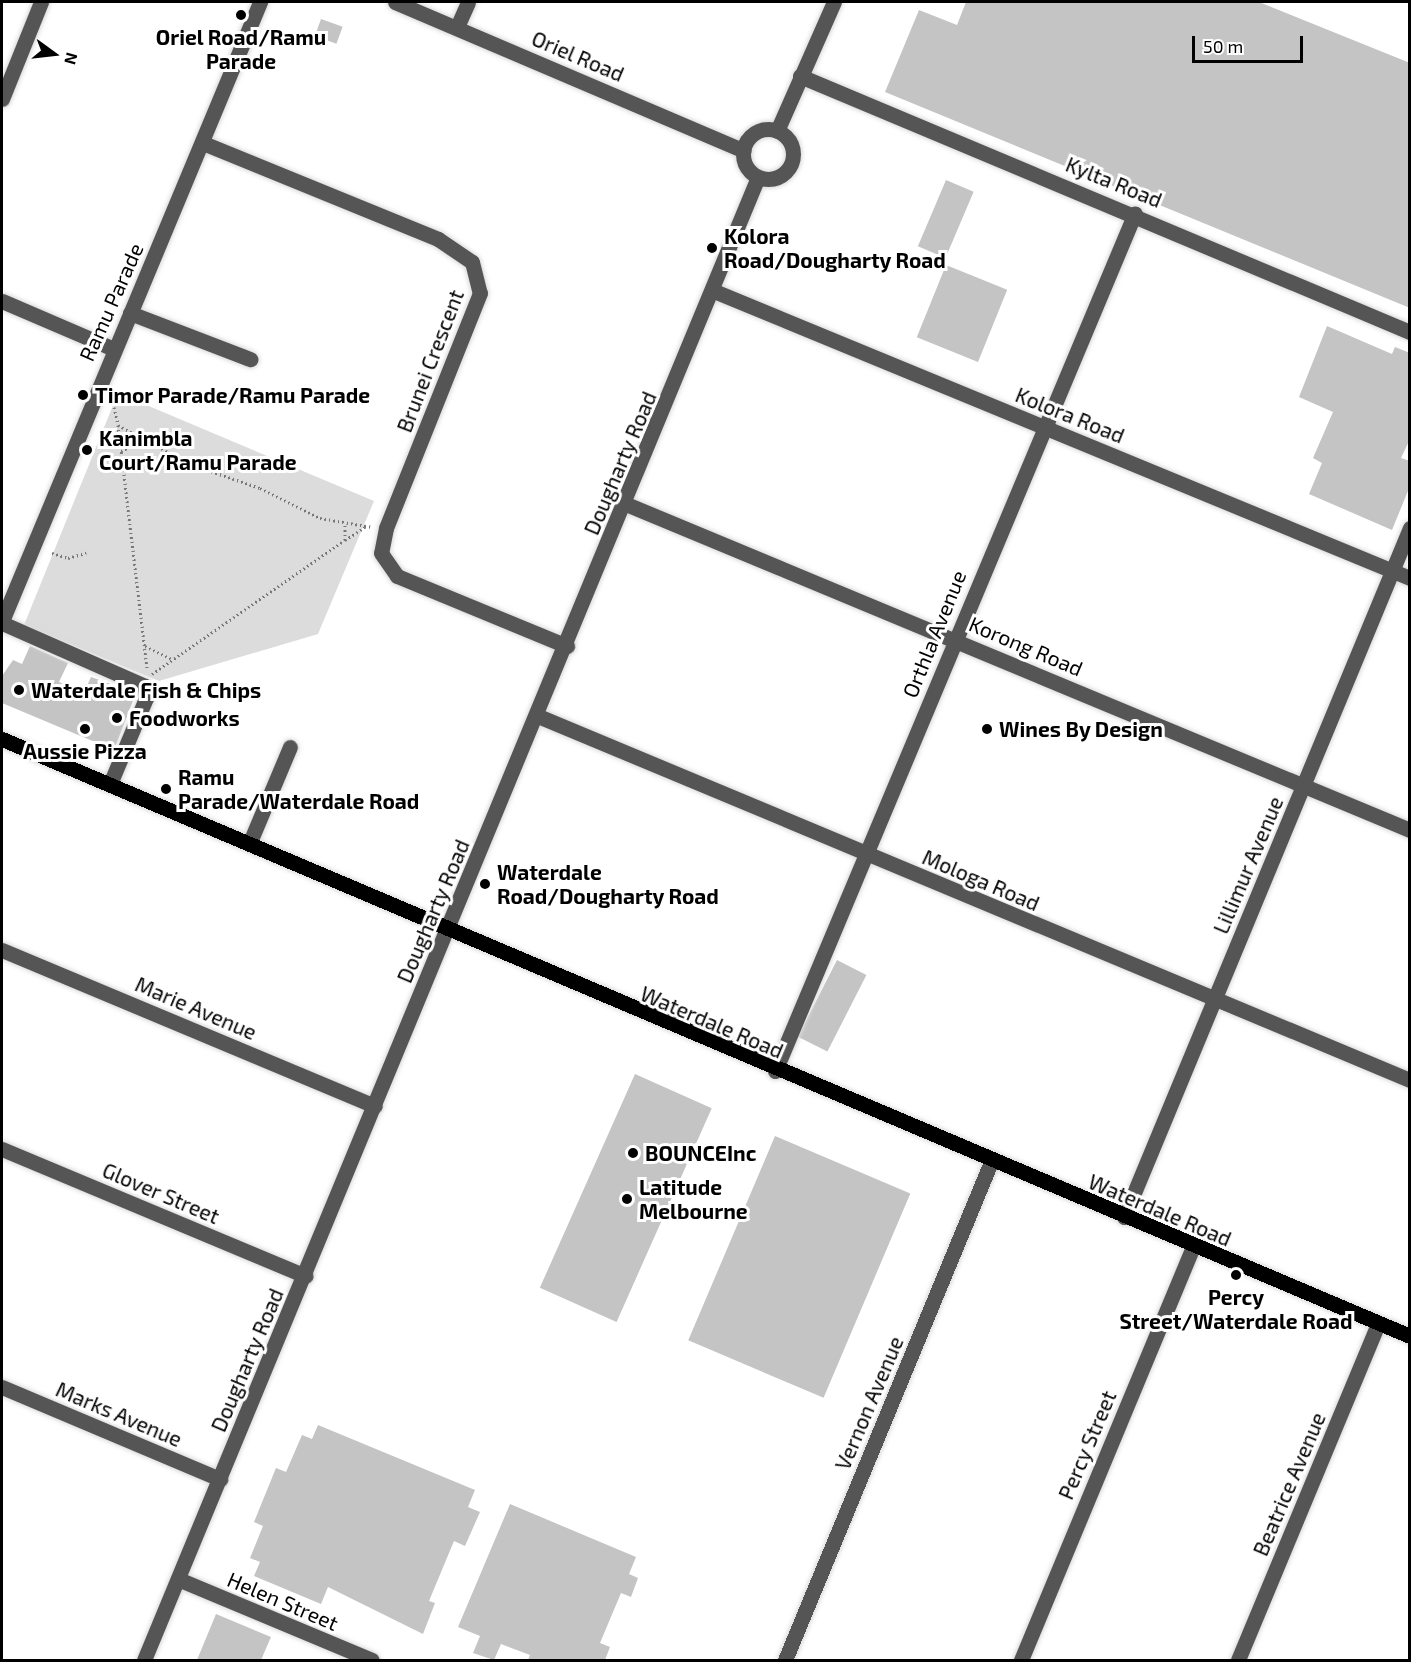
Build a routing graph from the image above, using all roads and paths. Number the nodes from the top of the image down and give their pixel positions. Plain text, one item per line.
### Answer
1 (41, 2) edge
2 (260, 2) edge
3 (395, 2) edge
4 (468, 2) edge
5 (834, 2) edge
6 (457, 27) junction
7 (800, 76) junction
8 (5, 77) edge
9 (2, 99) edge
10 (777, 131) junction
11 (203, 143) junction
12 (744, 151) junction
13 (758, 177) junction
14 (1135, 213) junction
15 (714, 291) junction
16 (2, 302) edge
17 (130, 313) junction
18 (1410, 332) edge
19 (114, 349) junction
20 (250, 359) dead end
21 (114, 407) dead end
22 (118, 425) junction
23 (1044, 427) junction
24 (143, 441) junction
25 (121, 451) junction
26 (626, 504) junction
27 (345, 523) junction
28 (366, 526) junction
29 (386, 528) junction
30 (1410, 528) edge
31 (345, 540) junction
32 (52, 553) dead end
33 (86, 553) dead end
34 (1392, 571) junction
35 (1410, 578) edge
36 (2, 622) edge
37 (954, 639) junction
38 (145, 646) junction
39 (567, 646) junction
40 (172, 659) junction
41 (538, 716) junction
42 (2, 739) edge
43 (290, 747) dead end
44 (110, 784) junction
45 (1304, 785) junction
46 (1410, 830) edge
47 (250, 843) junction
48 (866, 853) junction
49 (449, 930) junction
50 (2, 950) edge
51 (1213, 999) junction
52 (775, 1071) junction
53 (1410, 1080) edge
54 (375, 1106) junction
55 (2, 1149) edge
56 (991, 1162) junction
57 (1124, 1217) junction
58 (1193, 1246) junction
59 (304, 1276) junction
60 (1378, 1324) junction
61 (1410, 1336) edge
62 (2, 1387) edge
63 (220, 1479) junction
64 (178, 1579) junction
65 (144, 1660) edge
66 (372, 1660) edge
67 (784, 1660) edge
68 (1021, 1660) edge
69 (1238, 1660) edge

1 - 8 street
2 - 11 street, Ramu Parade
3 - 6 street, Oriel Road
4 - 6 street
5 - 7 street
6 - 12 street, Oriel Road
7 - 10 street
7 - 14 street, Kylta Road
8 - 9 street
10 - 12 street
10 - 13 street
11 - 17 street, Ramu Parade
11 - 29 street, Brunei Crescent
12 - 13 street
13 - 15 street, Dougharty Road
14 - 18 street, Kylta Road
14 - 23 street, Orthla Avenue
15 - 23 street, Kolora Road
15 - 26 street, Dougharty Road
16 - 19 street
17 - 19 street, Ramu Parade
17 - 20 street
19 - 36 street, Ramu Parade
21 - 22 path
22 - 24 path
22 - 25 path
23 - 34 street, Kolora Road
23 - 37 street, Orthla Avenue
24 - 25 path
24 - 27 path
25 - 38 path
26 - 37 street, Korong Road
26 - 39 street, Dougharty Road
27 - 28 path
27 - 31 path
28 - 29 path
28 - 31 path
29 - 39 street, Brunei Crescent
30 - 34 street, Lillimur Avenue
31 - 40 path
32 - 33 path
34 - 35 street, Kolora Road
34 - 45 street, Lillimur Avenue
36 - 44 street
37 - 45 street, Korong Road
37 - 48 street, Orthla Avenue
38 - 40 path
38 - 40 path
39 - 41 street, Dougharty Road
41 - 48 street, Mologa Road
41 - 49 street, Dougharty Road
42 - 44 main road, Waterdale Road
43 - 47 street
44 - 47 main road, Waterdale Road
45 - 46 street, Korong Road
45 - 51 street, Lillimur Avenue
47 - 49 main road, Waterdale Road
48 - 51 street, Mologa Road
48 - 52 street, Orthla Avenue
49 - 52 main road, Waterdale Road
49 - 54 street, Dougharty Road
50 - 54 street, Marie Avenue
51 - 53 street, Mologa Road
51 - 57 street, Lillimur Avenue
52 - 56 main road, Waterdale Road
54 - 59 street, Dougharty Road
55 - 59 street, Glover Street
56 - 57 main road, Waterdale Road
56 - 67 street, Vernon Avenue
57 - 58 main road, Waterdale Road
58 - 60 main road, Waterdale Road
58 - 68 street, Percy Street
59 - 63 street, Dougharty Road
60 - 61 main road, Waterdale Road
60 - 69 street, Beatrice Avenue
62 - 63 street, Marks Avenue
63 - 64 street, Dougharty Road
64 - 65 street, Dougharty Road
64 - 66 street, Helen Street

